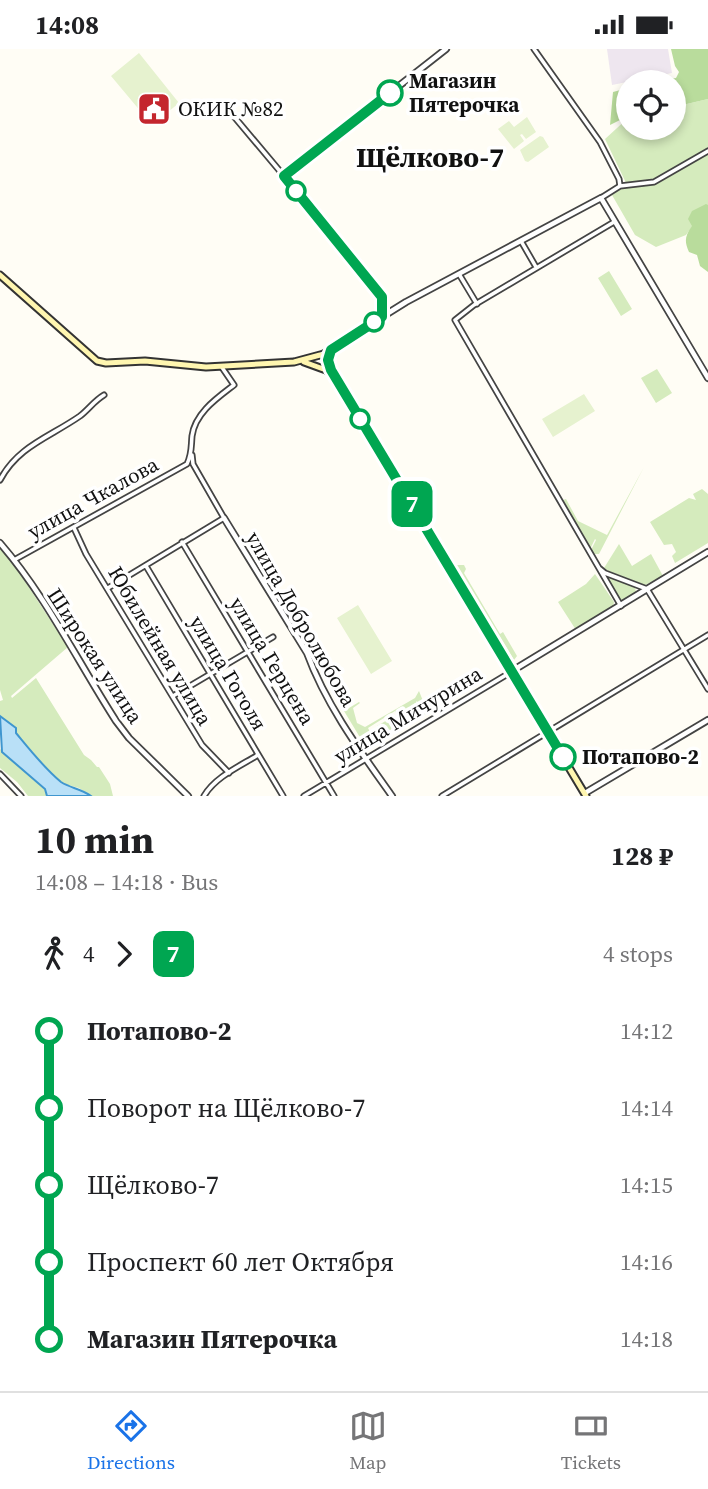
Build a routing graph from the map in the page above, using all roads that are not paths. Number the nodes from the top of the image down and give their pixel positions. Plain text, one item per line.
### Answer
1 (446, 49) edge
2 (534, 49) edge
3 (226, 107) dead end
4 (708, 151) edge
5 (284, 176) junction
6 (620, 185) junction
7 (601, 198) junction
8 (614, 222) junction
9 (521, 241) junction
10 (537, 267) junction
11 (459, 274) junction
12 (0, 275) edge
13 (477, 304) junction
14 (382, 317) junction
15 (331, 350) junction
16 (318, 356) junction
17 (328, 361) junction
18 (294, 362) junction
19 (221, 366) junction
20 (316, 366) junction
21 (323, 369) junction
22 (335, 377) junction
23 (708, 378) edge
24 (104, 395) dead end
25 (192, 454) junction
26 (0, 480) edge
27 (224, 517) junction
28 (74, 528) junction
29 (182, 542) junction
30 (0, 543) edge
31 (708, 552) edge
32 (13, 558) junction
33 (146, 566) junction
34 (597, 567) junction
35 (107, 588) junction
36 (647, 589) junction
37 (621, 606) junction
38 (708, 635) edge
39 (273, 637) dead end
40 (684, 649) junction
41 (248, 652) junction
42 (512, 671) junction
43 (210, 674) junction
44 (708, 689) edge
45 (173, 696) junction
46 (708, 720) edge
47 (548, 732) junction
48 (258, 754) junction
49 (365, 759) junction
50 (229, 773) junction
51 (0, 774) edge
52 (326, 783) junction
53 (584, 795) edge
54 (21, 796) edge
55 (188, 796) edge
56 (204, 796) edge
57 (283, 796) edge
58 (304, 796) edge
59 (334, 796) edge
60 (392, 796) edge
61 (442, 796) edge

1 - 5 street
2 - 6 street
3 - 5 street
4 - 6 street
5 - 14 street
6 - 7 street
7 - 8 street
7 - 9 street
8 - 10 street
8 - 23 street
9 - 10 street
9 - 11 street
10 - 13 street
11 - 13 street
11 - 14 street
12 - 19 main road
13 - 34 street
14 - 15 street
15 - 16 street
15 - 17 street
16 - 17 main road
16 - 18 main road
16 - 20 main road
17 - 21 main road
17 - 22 main road
18 - 19 main road
18 - 20 main road
19 - 25 street
20 - 21 main road
21 - 22 main road
22 - 42 main road
24 - 26 street
25 - 27 street, улица Добролюбова
25 - 28 street, улица Чкалова
27 - 29 street
27 - 49 street, улица Добролюбова
28 - 32 street, улица Чкалова
28 - 35 street, Юбилейная улица
29 - 33 street
29 - 41 street, улица Герцена
30 - 32 street, Широкая улица
31 - 36 street, улица Мичурина
32 - 55 street, Широкая улица
33 - 35 street
33 - 43 street, улица Гоголя
34 - 36 street
34 - 37 street
35 - 45 street, Юбилейная улица
36 - 37 street, улица Мичурина
36 - 40 street
37 - 42 street, улица Мичурина
38 - 40 street
39 - 41 street
40 - 44 street
40 - 47 street
41 - 43 street
41 - 52 street, улица Герцена
42 - 47 main road
42 - 49 street, улица Мичурина
43 - 45 street
43 - 48 street, улица Гоголя
45 - 50 street, Юбилейная улица
46 - 53 street
47 - 53 main road
47 - 61 street
48 - 50 street
48 - 57 street, улица Гоголя
49 - 52 street, улица Мичурина
49 - 60 street, улица Добролюбова
50 - 56 street
51 - 54 street
52 - 58 street, улица Мичурина
52 - 59 street, улица Герцена

